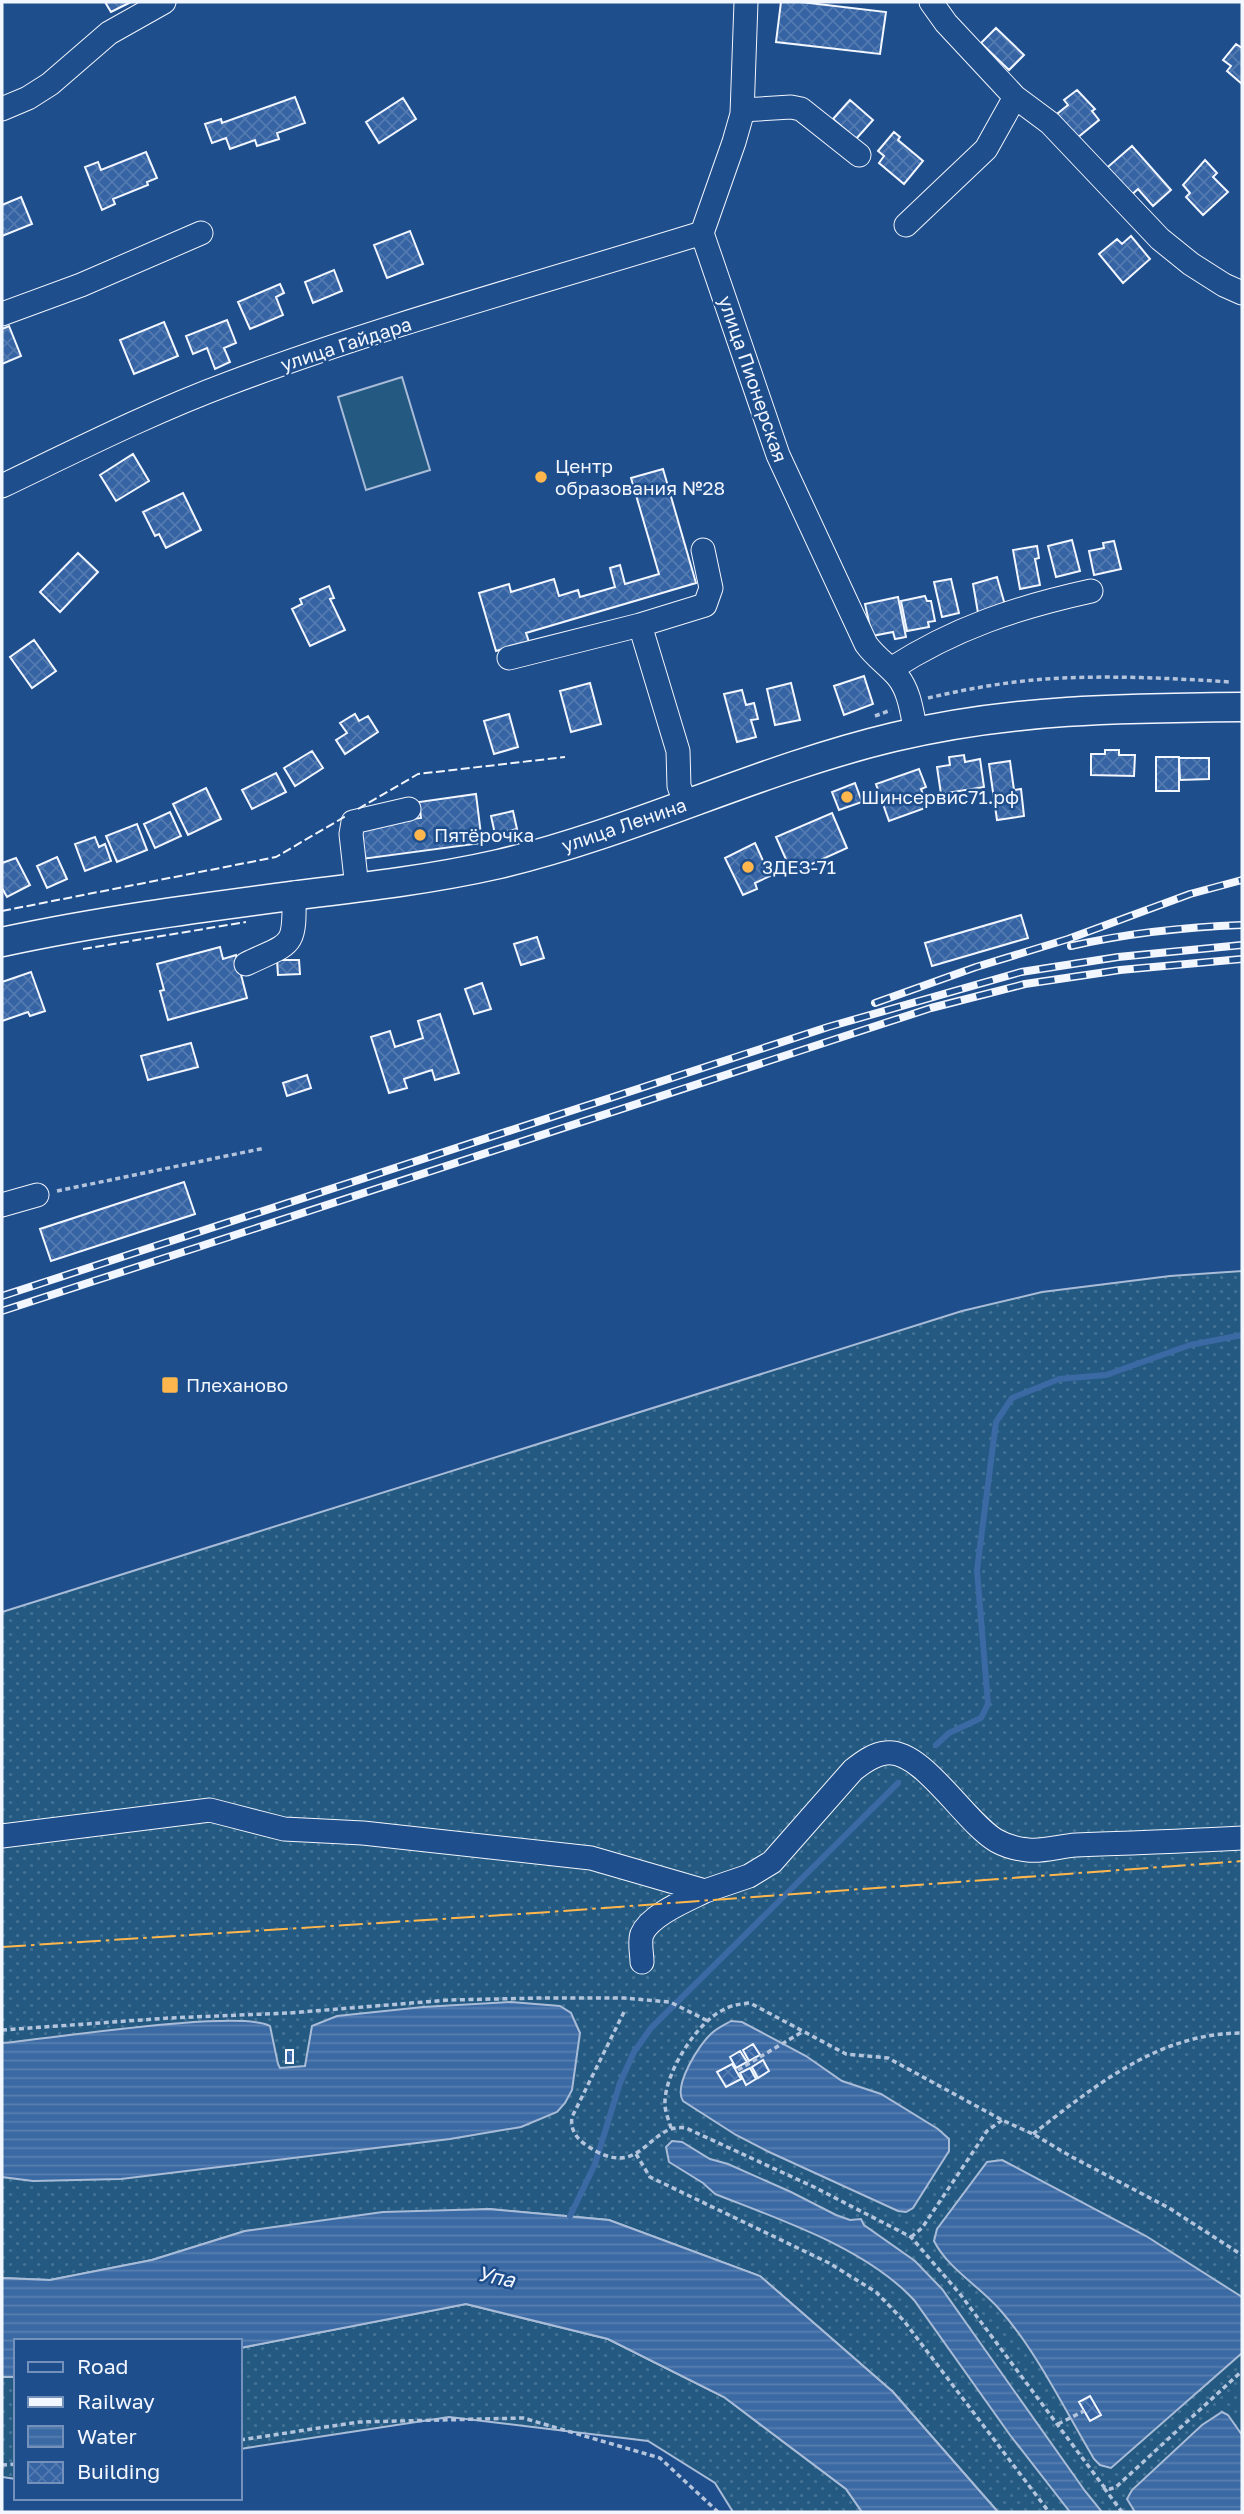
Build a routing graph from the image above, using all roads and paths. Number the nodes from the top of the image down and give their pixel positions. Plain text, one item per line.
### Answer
1 (164, 2) edge
2 (746, 2) edge
3 (931, 2) edge
4 (1015, 96) junction
5 (2, 109) edge
6 (742, 110) junction
7 (859, 155) dead end
8 (906, 225) dead end
9 (201, 233) dead end
10 (702, 233) junction
11 (1242, 293) edge
12 (2, 314) edge
13 (2, 486) edge
14 (703, 550) dead end
15 (1091, 591) dead end
16 (640, 625) junction
17 (509, 658) dead end
18 (891, 669) junction
19 (1242, 682) edge
20 (909, 703) junction
21 (1242, 706) edge
22 (871, 717) dead end
23 (916, 732) junction
24 (685, 805) junction
25 (410, 809) dead end
26 (357, 888) junction
27 (294, 896) junction
28 (2, 942) edge
29 (246, 964) dead end
30 (265, 1148) dead end
31 (37, 1195) joint
32 (2, 1205) edge
33 (2, 1836) edge
34 (1242, 1838) edge
35 (705, 1891) junction
36 (642, 1962) dead end
37 (624, 2012) dead end
38 (708, 2021) junction
39 (2, 2031) edge
40 (804, 2032) junction
41 (1242, 2033) edge
42 (738, 2070) dead end
43 (1002, 2120) junction
44 (671, 2128) junction
45 (1033, 2134) junction
46 (636, 2154) junction
47 (911, 2237) junction
48 (1242, 2255) edge
49 (1242, 2371) edge
50 (1084, 2411) dead end
51 (1058, 2424) junction
52 (242, 2440) edge
53 (1104, 2487) junction
54 (718, 2512) edge
55 (1049, 2512) edge
56 (1122, 2512) edge

1 - 5 street
2 - 6 street
3 - 4 street
4 - 8 street
4 - 11 street
6 - 7 street
6 - 10 street
9 - 12 street
10 - 13 street, улица Гайдара
10 - 18 street, улица Пионерская
14 - 16 street
15 - 18 street
16 - 17 street
16 - 24 street
18 - 20 street, улица Пионерская
19 - 20 path
20 - 22 path
20 - 23 street, улица Пионерская
21 - 23 main road, улица Ленина
23 - 24 main road, улица Ленина
24 - 26 main road, улица Ленина
25 - 26 street
26 - 27 main road, улица Ленина
27 - 28 main road, улица Ленина
27 - 29 street
30 - 31 path
31 - 32 street
33 - 35 street
34 - 35 street
35 - 36 street
37 - 46 path
38 - 39 path
38 - 40 path
38 - 44 path
40 - 42 path
40 - 43 path
41 - 45 path
43 - 45 path
43 - 47 path
44 - 46 path
44 - 47 path
45 - 48 path
46 - 55 path
47 - 51 path
49 - 53 path
50 - 51 path
51 - 53 path
52 - 54 path
53 - 56 path

